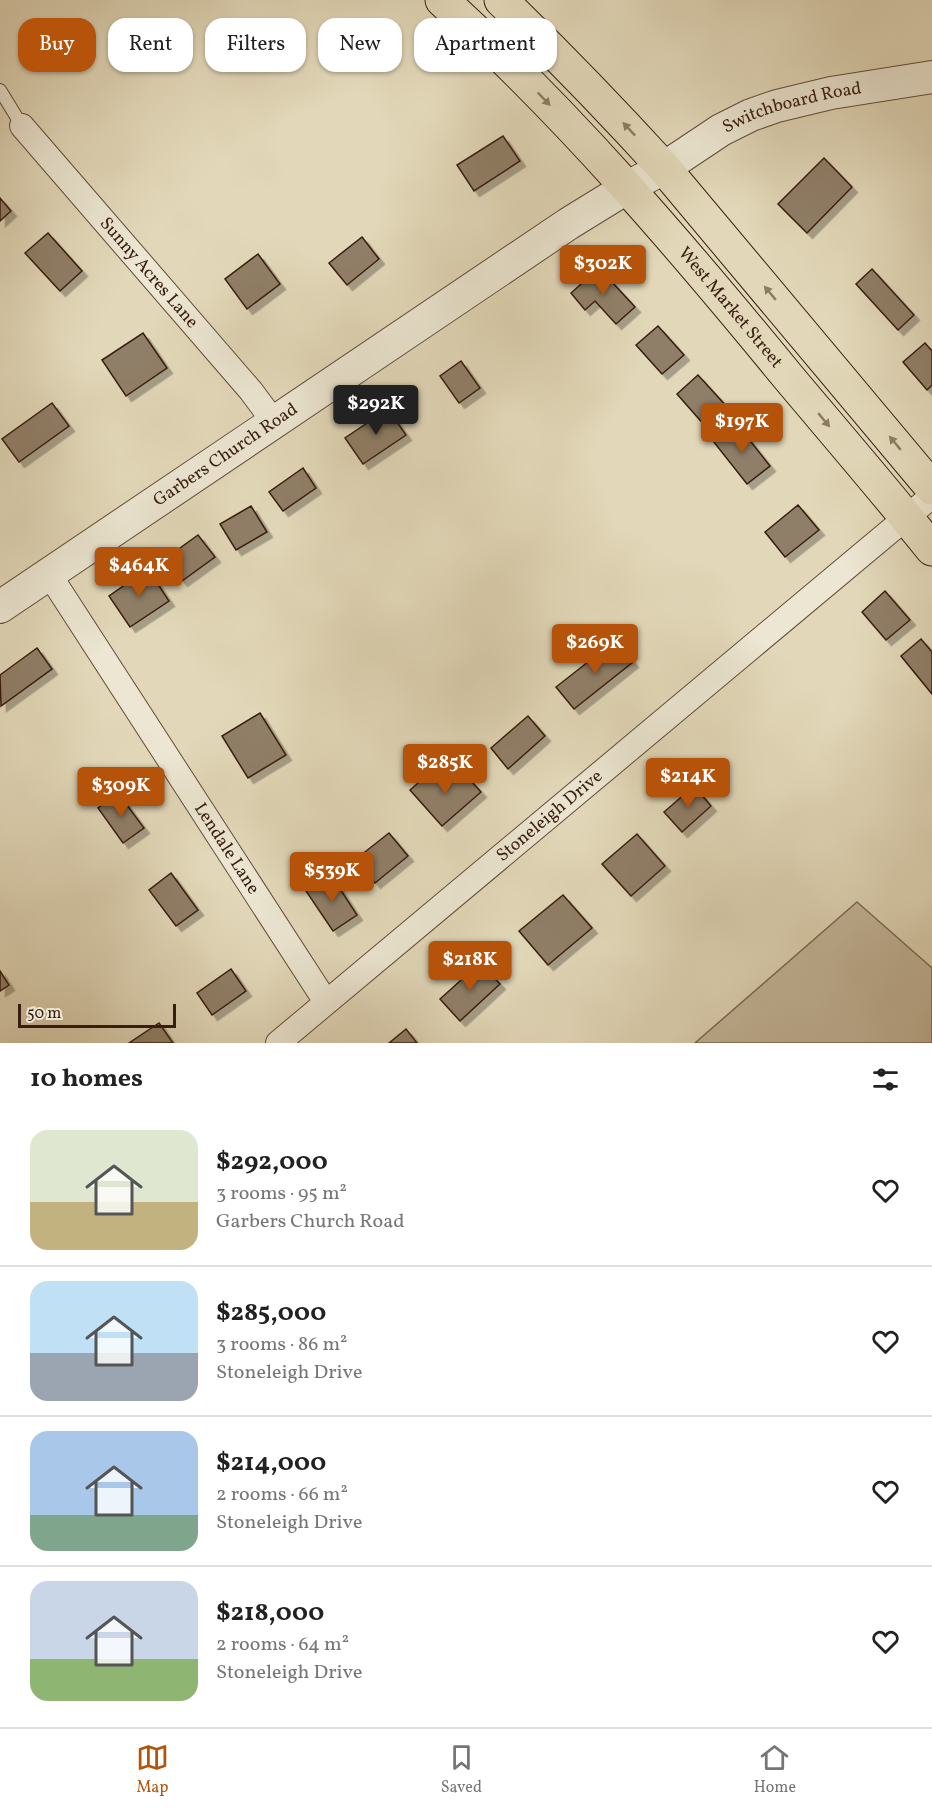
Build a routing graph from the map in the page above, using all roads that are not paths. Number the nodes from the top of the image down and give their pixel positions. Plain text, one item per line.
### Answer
1 (442, 0) edge
2 (501, 0) edge
3 (932, 77) edge
4 (0, 90) edge
5 (22, 126) joint
6 (664, 168) junction
7 (628, 187) junction
8 (274, 422) junction
9 (932, 488) edge
10 (932, 496) edge
11 (906, 518) junction
12 (932, 549) edge
13 (49, 574) junction
14 (0, 607) edge
15 (326, 1002) junction
16 (278, 1043) edge

1 -> 7 main road, West Market Street
6 -> 2 main road
3 - 6 street, Switchboard Road
4 - 5 lane
5 - 8 street, Sunny Acres Lane
6 - 7 street, Garbers Church Road
9 -> 6 main road
7 - 8 street, Garbers Church Road
7 -> 11 main road, West Market Street
8 - 13 street, Garbers Church Road
10 - 11 street, Stoneleigh Drive
11 - 12 main road, West Market Street
11 - 15 street, Stoneleigh Drive
13 - 14 street, Garbers Church Road
13 - 15 street, Lendale Lane
15 - 16 street, Stoneleigh Drive

